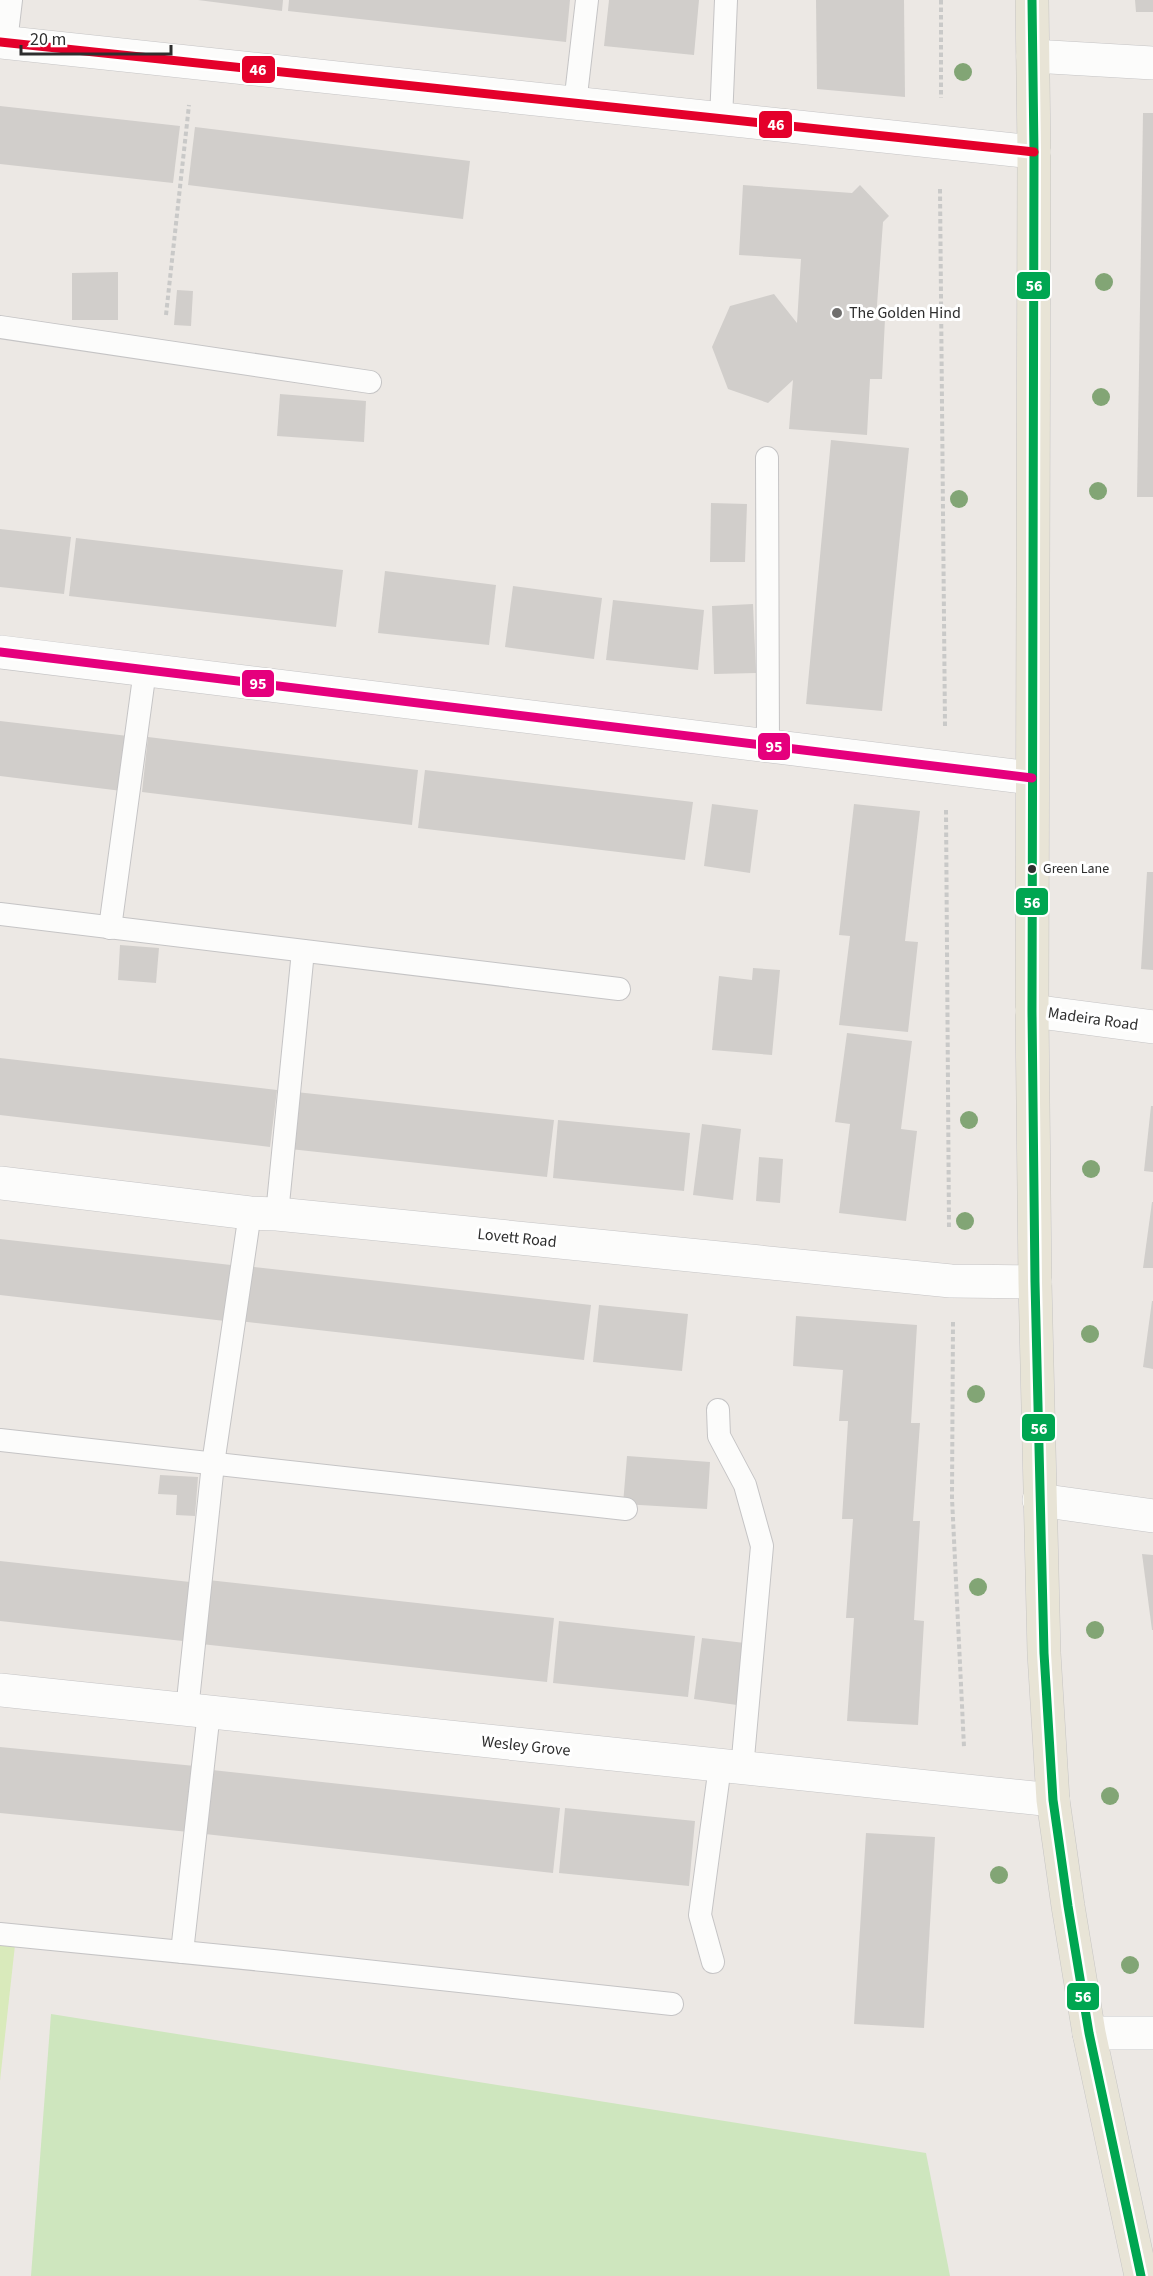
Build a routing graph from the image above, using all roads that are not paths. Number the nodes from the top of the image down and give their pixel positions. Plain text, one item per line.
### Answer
1 (10, 0) edge
2 (587, 0) edge
3 (726, 0) edge
4 (1032, 0) edge
5 (3, 42) edge
6 (1033, 56) junction
7 (1153, 63) edge
8 (575, 104) junction
9 (721, 120) junction
10 (1034, 152) junction
11 (0, 327) edge
12 (370, 382) dead end
13 (767, 458) dead end
14 (0, 652) edge
15 (145, 670) junction
16 (768, 747) junction
17 (1032, 778) junction
18 (0, 914) edge
19 (110, 928) junction
20 (303, 951) junction
21 (619, 989) dead end
22 (1032, 1011) junction
23 (1153, 1027) edge
24 (0, 1183) edge
25 (263, 1213) junction
26 (1035, 1282) junction
27 (718, 1410) dead end
28 (0, 1440) edge
29 (213, 1464) junction
30 (1039, 1500) junction
31 (626, 1509) dead end
32 (1153, 1516) edge
33 (0, 1690) edge
34 (198, 1711) junction
35 (731, 1767) junction
36 (1053, 1800) junction
37 (0, 1934) edge
38 (182, 1952) junction
39 (712, 1962) dead end
40 (672, 2004) dead end
41 (1089, 2033) junction
42 (1153, 2033) edge
43 (1141, 2276) edge

1 - 5 lane
2 - 8 lane
3 - 9 lane
4 - 6 main road
5 - 8 street
6 - 7 street
6 - 10 main road
8 - 9 street
9 - 10 street
10 - 17 main road
11 - 12 lane
13 - 16 lane
14 - 15 street
15 - 16 street
15 - 19 lane
16 - 17 street
17 - 22 main road
18 - 19 lane
19 - 20 lane
20 - 21 lane
20 - 25 lane
22 - 23 street, Madeira Road
22 - 26 main road
24 - 25 street, Lovett Road
25 - 26 street, Lovett Road
25 - 29 lane
26 - 30 main road
27 - 35 lane
28 - 29 lane
29 - 31 lane
29 - 34 lane
30 - 32 street
30 - 36 main road
33 - 34 street, Wesley Grove
34 - 35 street, Wesley Grove
34 - 38 lane
35 - 36 street, Wesley Grove
35 - 39 lane
36 - 41 main road
37 - 38 lane
38 - 40 lane
41 - 42 street
41 - 43 main road

